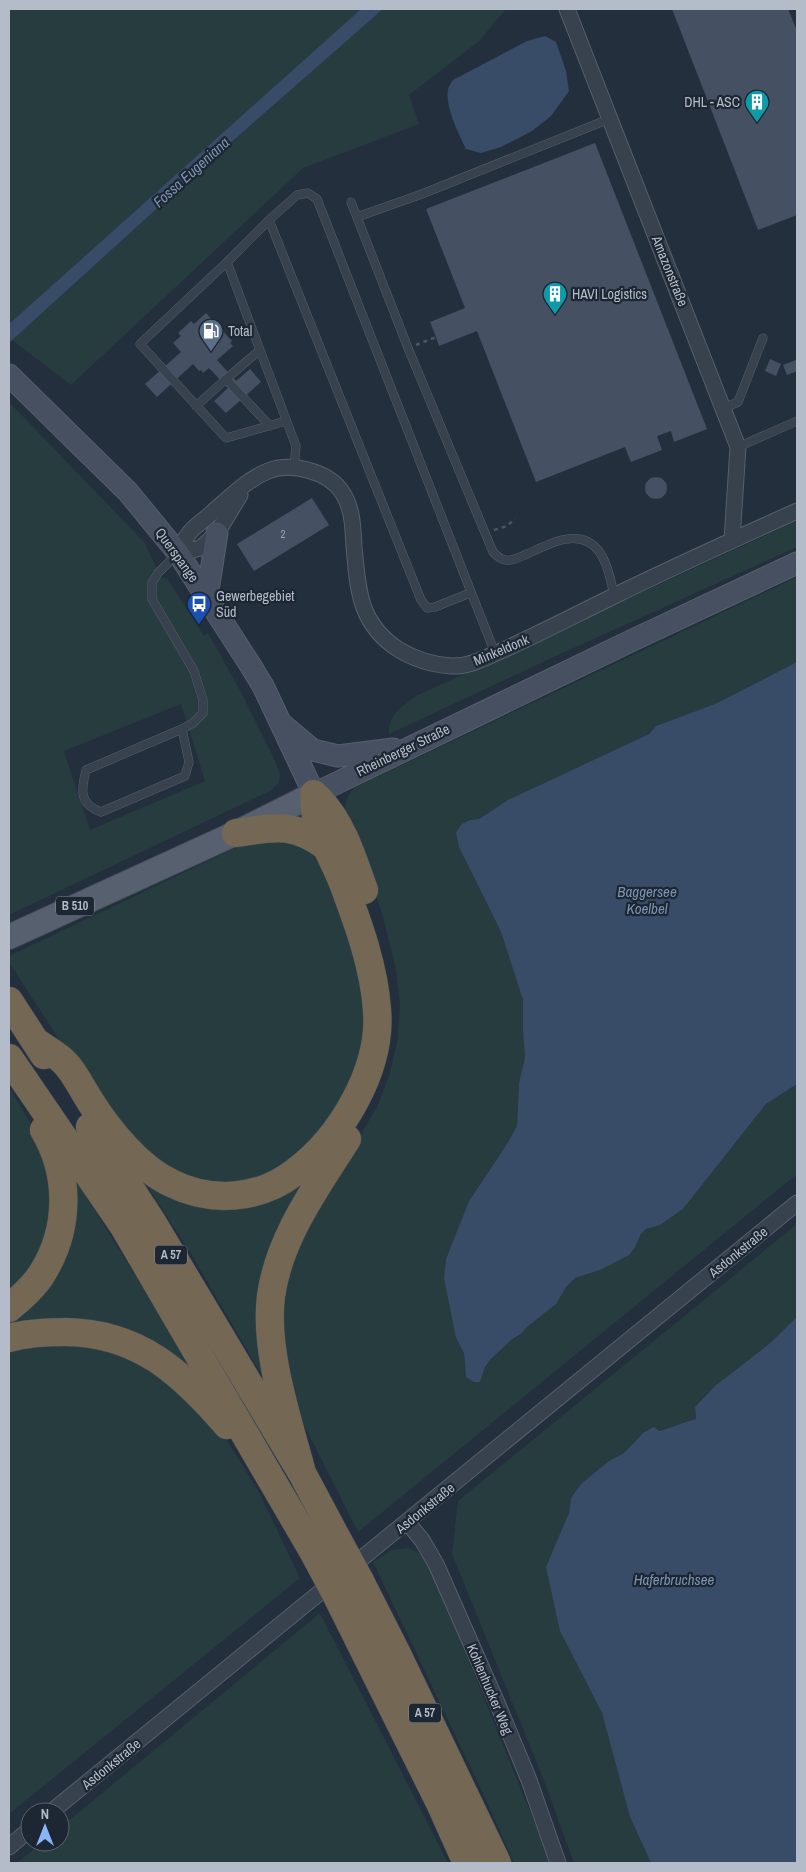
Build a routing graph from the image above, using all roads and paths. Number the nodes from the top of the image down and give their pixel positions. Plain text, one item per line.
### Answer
1 (567, 9) edge
2 (609, 119) junction
3 (351, 202) dead end
4 (357, 218) junction
5 (269, 220) junction
6 (227, 262) junction
7 (763, 338) dead end
8 (260, 350) junction
9 (11, 377) edge
10 (226, 379) junction
11 (196, 406) junction
12 (724, 408) junction
13 (286, 421) junction
14 (797, 421) edge
15 (270, 426) junction
16 (738, 448) junction
17 (294, 468) junction
18 (247, 484) junction
19 (797, 511) edge
20 (217, 533) junction
21 (732, 540) junction
22 (178, 553) junction
23 (797, 563) edge
24 (470, 593) junction
25 (614, 596) junction
26 (207, 597) junction
27 (495, 653) junction
28 (278, 721) junction
29 (182, 729) junction
30 (408, 748) junction
31 (314, 794) junction
32 (236, 832) junction
33 (327, 847) junction
34 (9, 937) edge
35 (9, 1001) edge
36 (35, 1041) junction
37 (9, 1058) edge
38 (34, 1093) junction
39 (797, 1203) edge
40 (9, 1308) edge
41 (9, 1338) edge
42 (266, 1469) junction
43 (302, 1473) junction
44 (407, 1522) junction
45 (63, 1802) edge
46 (20, 1838) edge
47 (9, 1847) edge
48 (467, 1863) edge
49 (497, 1863) edge
50 (558, 1863) edge

1 - 2 street, Amazonstraße
2 - 4 lane
2 - 12 street, Amazonstraße
3 - 4 lane
4 - 25 lane
5 - 6 lane
5 - 24 lane
5 - 24 lane
6 - 8 lane
6 - 11 lane
7 - 12 lane
8 - 10 lane
8 - 13 lane
9 - 22 main road, Querspange
10 - 11 lane
10 - 15 lane
11 - 15 lane
12 - 16 street, Amazonstraße
13 - 15 lane
13 - 17 lane
14 - 16 lane
16 - 21 street, Amazonstraße
17 - 18 street, Minkeldonk
17 - 27 street, Minkeldonk
18 - 20 street, Minkeldonk
18 - 22 street, Minkeldonk
19 - 21 street, Minkeldonk
20 - 22 street, Minkeldonk
20 - 26 main road
21 - 25 street, Minkeldonk
22 - 26 main road, Querspange
22 - 29 lane
23 - 30 main road, Rheinberger Straße
24 - 27 lane
25 - 27 street, Minkeldonk
26 - 28 main road, Querspange
28 - 30 main road
28 - 31 main road, Querspange
29 - 29 lane
30 - 31 main road, Rheinberger Straße
31 - 32 main road, Rheinberger Straße / B 510
31 - 33 highway
31 - 43 highway
32 - 33 highway
32 - 34 main road, Rheinberger Straße / B 510
33 - 36 highway
35 - 36 highway, A 57
36 - 43 highway, A 57
37 - 38 highway, A 57
38 - 40 highway
38 - 42 highway, A 57
39 - 44 street, Asdonkstraße
41 - 42 highway
42 - 48 highway, A 57, bridge
43 - 49 highway, A 57, bridge
44 - 45 street, Asdonkstraße
44 - 50 street, Kohlenhucker Weg
46 - 47 street

